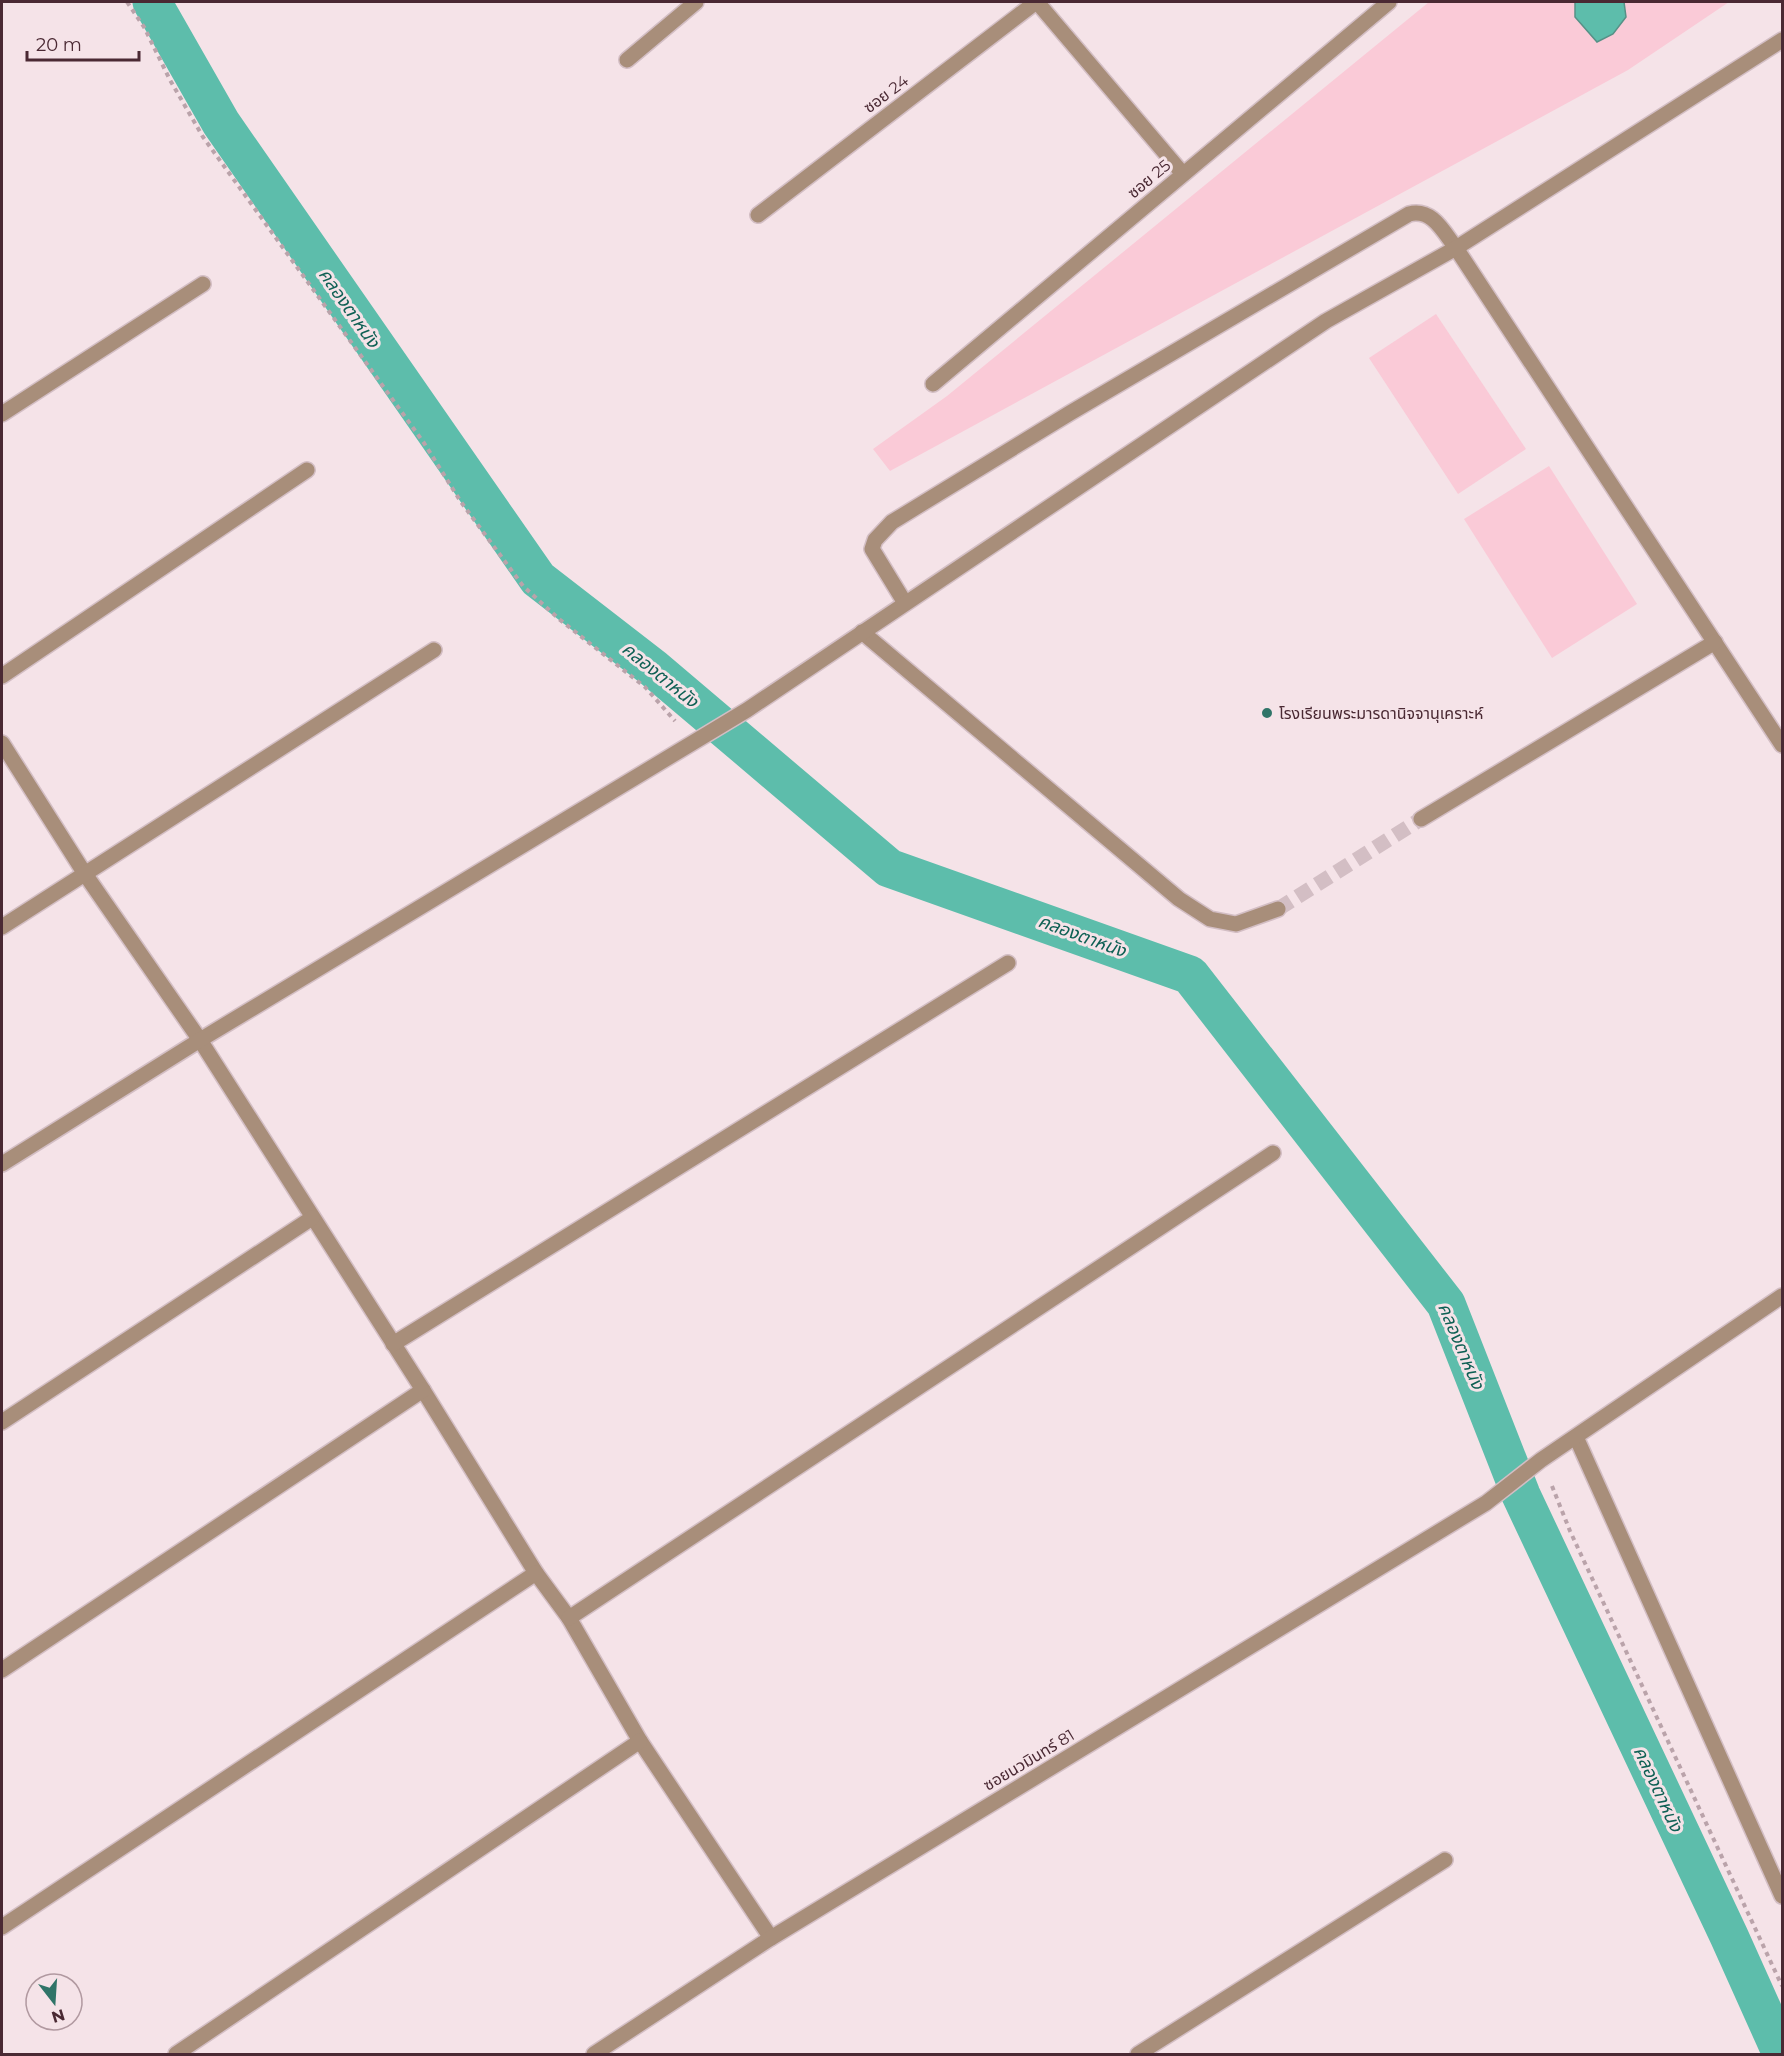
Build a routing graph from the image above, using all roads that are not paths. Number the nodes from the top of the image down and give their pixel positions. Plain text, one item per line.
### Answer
1 (696, 2) edge
2 (1037, 2) edge
3 (1389, 2) edge
4 (1782, 40) edge
5 (627, 60) dead end
6 (1183, 174) junction
7 (758, 215) dead end
8 (1456, 248) junction
9 (203, 284) dead end
10 (933, 384) dead end
11 (2, 414) edge
12 (307, 470) dead end
13 (905, 603) junction
14 (862, 632) junction
15 (1715, 642) junction
16 (434, 650) dead end
17 (2, 676) edge
18 (2, 743) edge
19 (1782, 745) edge
20 (1420, 819) tunnel mouth
21 (85, 874) junction
22 (1278, 909) tunnel mouth
23 (2, 927) edge
24 (1008, 963) dead end
25 (200, 1040) junction
26 (1273, 1153) dead end
27 (2, 1164) edge
28 (312, 1218) junction
29 (1782, 1296) edge
30 (393, 1344) junction
31 (423, 1390) junction
32 (2, 1422) edge
33 (1575, 1437) junction
34 (536, 1573) junction
35 (569, 1618) junction
36 (2, 1670) edge
37 (640, 1741) junction
38 (1445, 1860) dead end
39 (1782, 1896) edge
40 (2, 1927) edge
41 (771, 1938) junction
42 (176, 2055) edge
43 (594, 2055) edge
44 (1138, 2055) edge

1 - 5 street
2 - 6 street
2 - 7 street, ซอย 24
3 - 6 street, ซอย 25
4 - 8 street
6 - 10 street, ซอย 25
8 - 13 street
8 - 13 street
8 - 15 street
9 - 11 street
12 - 17 street
13 - 14 street
14 - 22 street
14 - 25 street
15 - 19 street
15 - 20 street
16 - 21 street
18 - 21 street
21 - 23 street
21 - 25 street
24 - 30 street
25 - 27 street
25 - 28 street
26 - 35 street
28 - 30 street
28 - 32 street
29 - 33 street, ซอยนวมินทร์ 81
30 - 31 street
31 - 34 street
31 - 36 street
33 - 39 street
33 - 41 street, ซอยนวมินทร์ 81
34 - 35 street
34 - 40 street
35 - 37 street
37 - 41 street
37 - 42 street
38 - 44 street
41 - 43 street, ซอยนวมินทร์ 81

